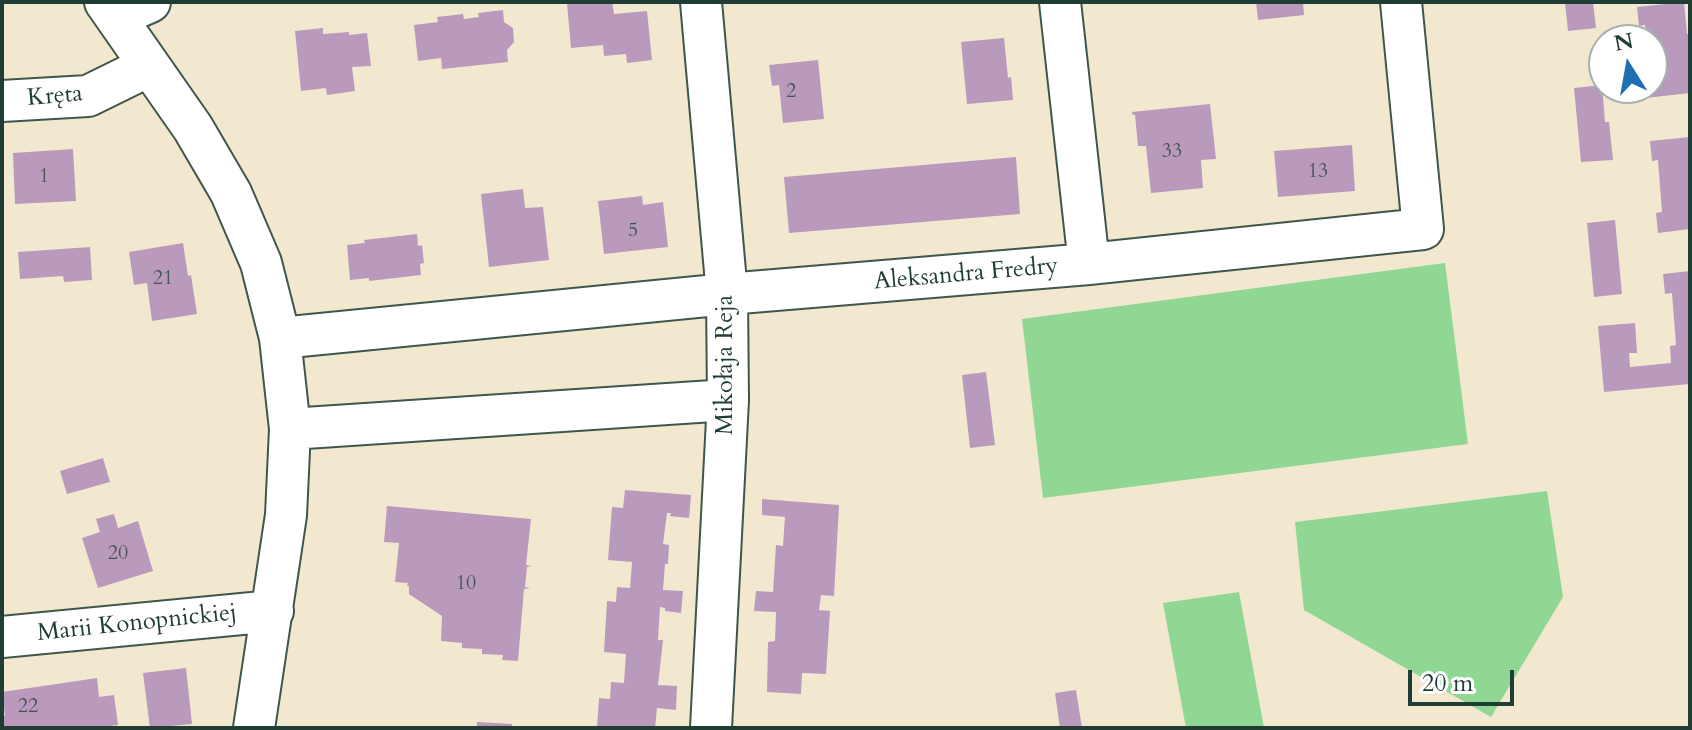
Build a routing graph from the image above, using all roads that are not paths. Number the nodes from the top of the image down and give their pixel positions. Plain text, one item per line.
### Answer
1 (701, 2) edge
2 (1060, 2) edge
3 (1401, 2) edge
4 (124, 7) edge
5 (149, 66) junction
6 (2, 101) edge
7 (1089, 264) junction
8 (727, 294) junction
9 (280, 338) junction
10 (728, 400) junction
11 (290, 429) junction
12 (273, 611) junction
13 (2, 637) edge
14 (254, 728) edge
15 (711, 728) edge

1 - 8 street, Mikołaja Reja
2 - 7 street
3 - 7 street, Aleksandra Fredry
4 - 5 street
5 - 6 street, Kręta
5 - 9 street
7 - 8 street, Aleksandra Fredry
8 - 9 street, Aleksandra Fredry
8 - 10 street, Mikołaja Reja
9 - 11 street
10 - 11 street
10 - 15 street, Mikołaja Reja
11 - 12 street
12 - 13 street, Marii Konopnickiej
12 - 14 street

